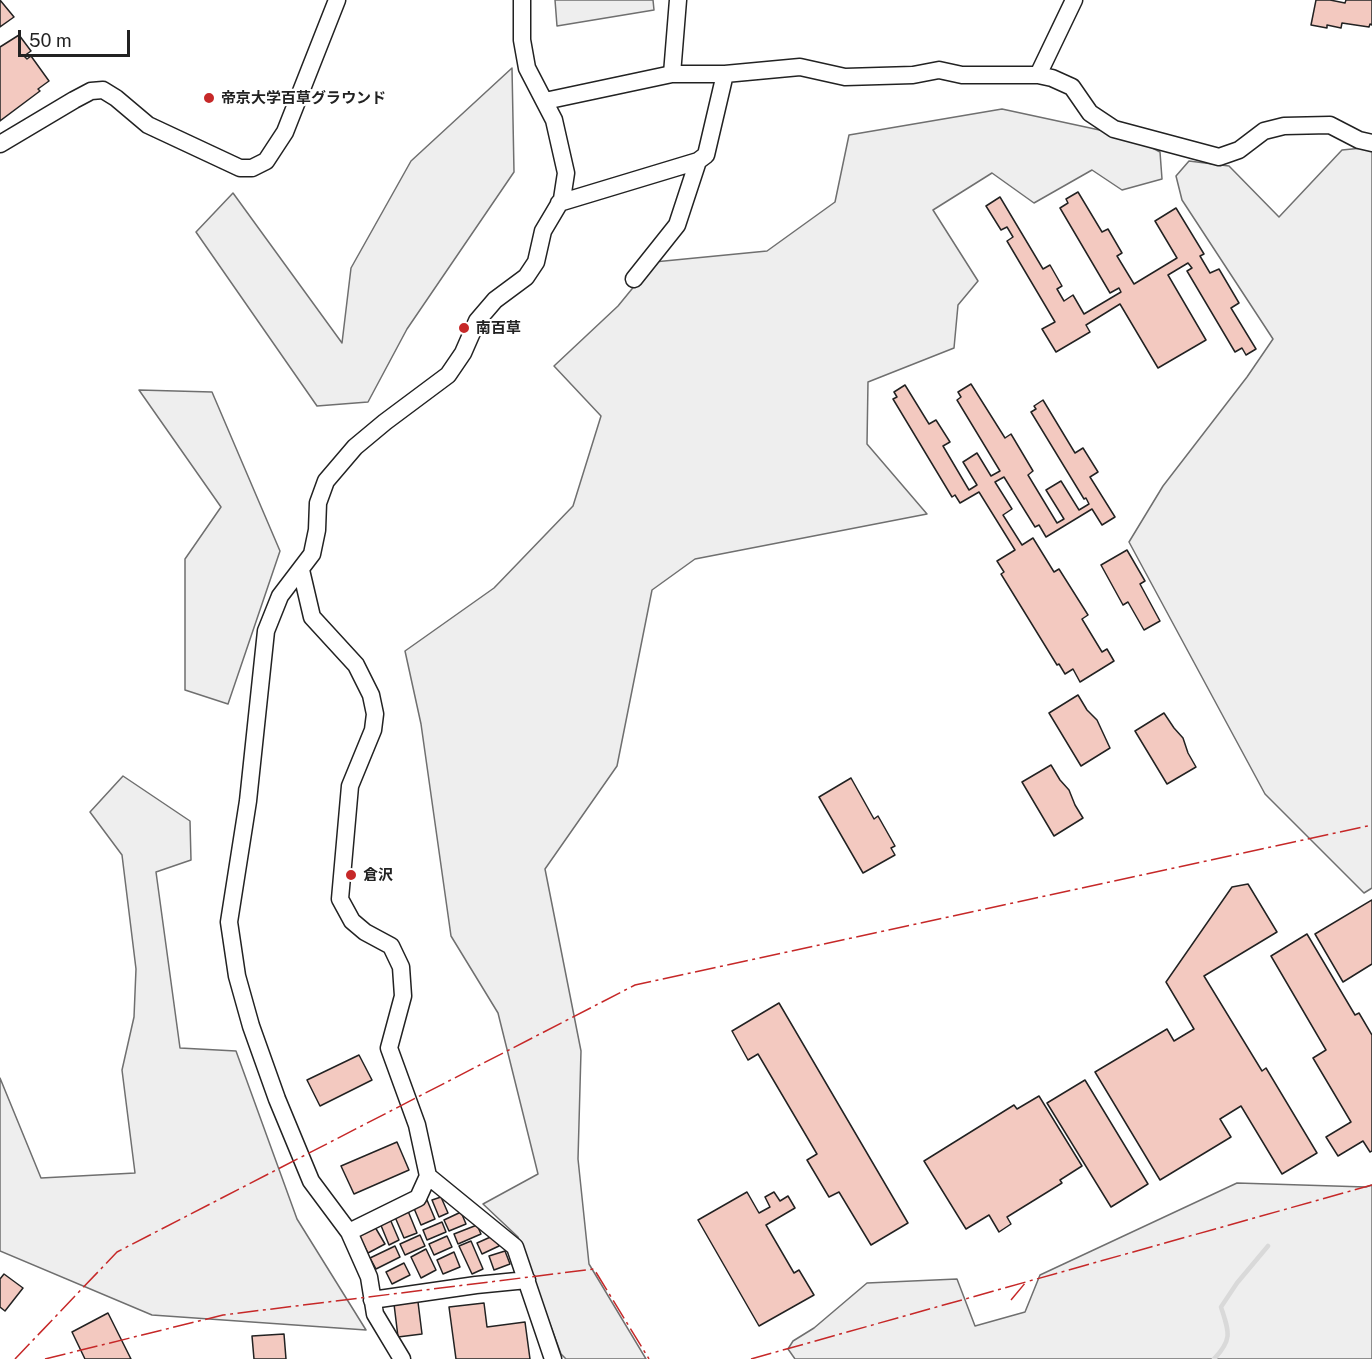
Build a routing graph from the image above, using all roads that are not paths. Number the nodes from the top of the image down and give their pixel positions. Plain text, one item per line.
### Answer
1 (337, 0) edge
2 (522, 0) edge
3 (678, 0) edge
4 (1074, 0) edge
5 (672, 74) junction
6 (724, 74) junction
7 (1038, 75) junction
8 (545, 101) junction
9 (1372, 143) edge
10 (0, 144) edge
11 (698, 161) junction
12 (560, 203) junction
13 (634, 279) dead end
14 (301, 570) junction
15 (428, 1176) junction
16 (349, 1232) junction
17 (527, 1280) junction
18 (372, 1300) junction
19 (402, 1359) edge
20 (553, 1359) edge

1 - 10 street
2 - 8 street
3 - 5 street
4 - 7 street
5 - 6 street
5 - 8 street
6 - 7 street
6 - 11 street
7 - 9 street
8 - 12 street
11 - 12 street
11 - 13 street
12 - 14 street
14 - 15 street
14 - 16 street
15 - 16 street
15 - 17 street
16 - 18 street
17 - 18 street
17 - 20 street
18 - 19 street

